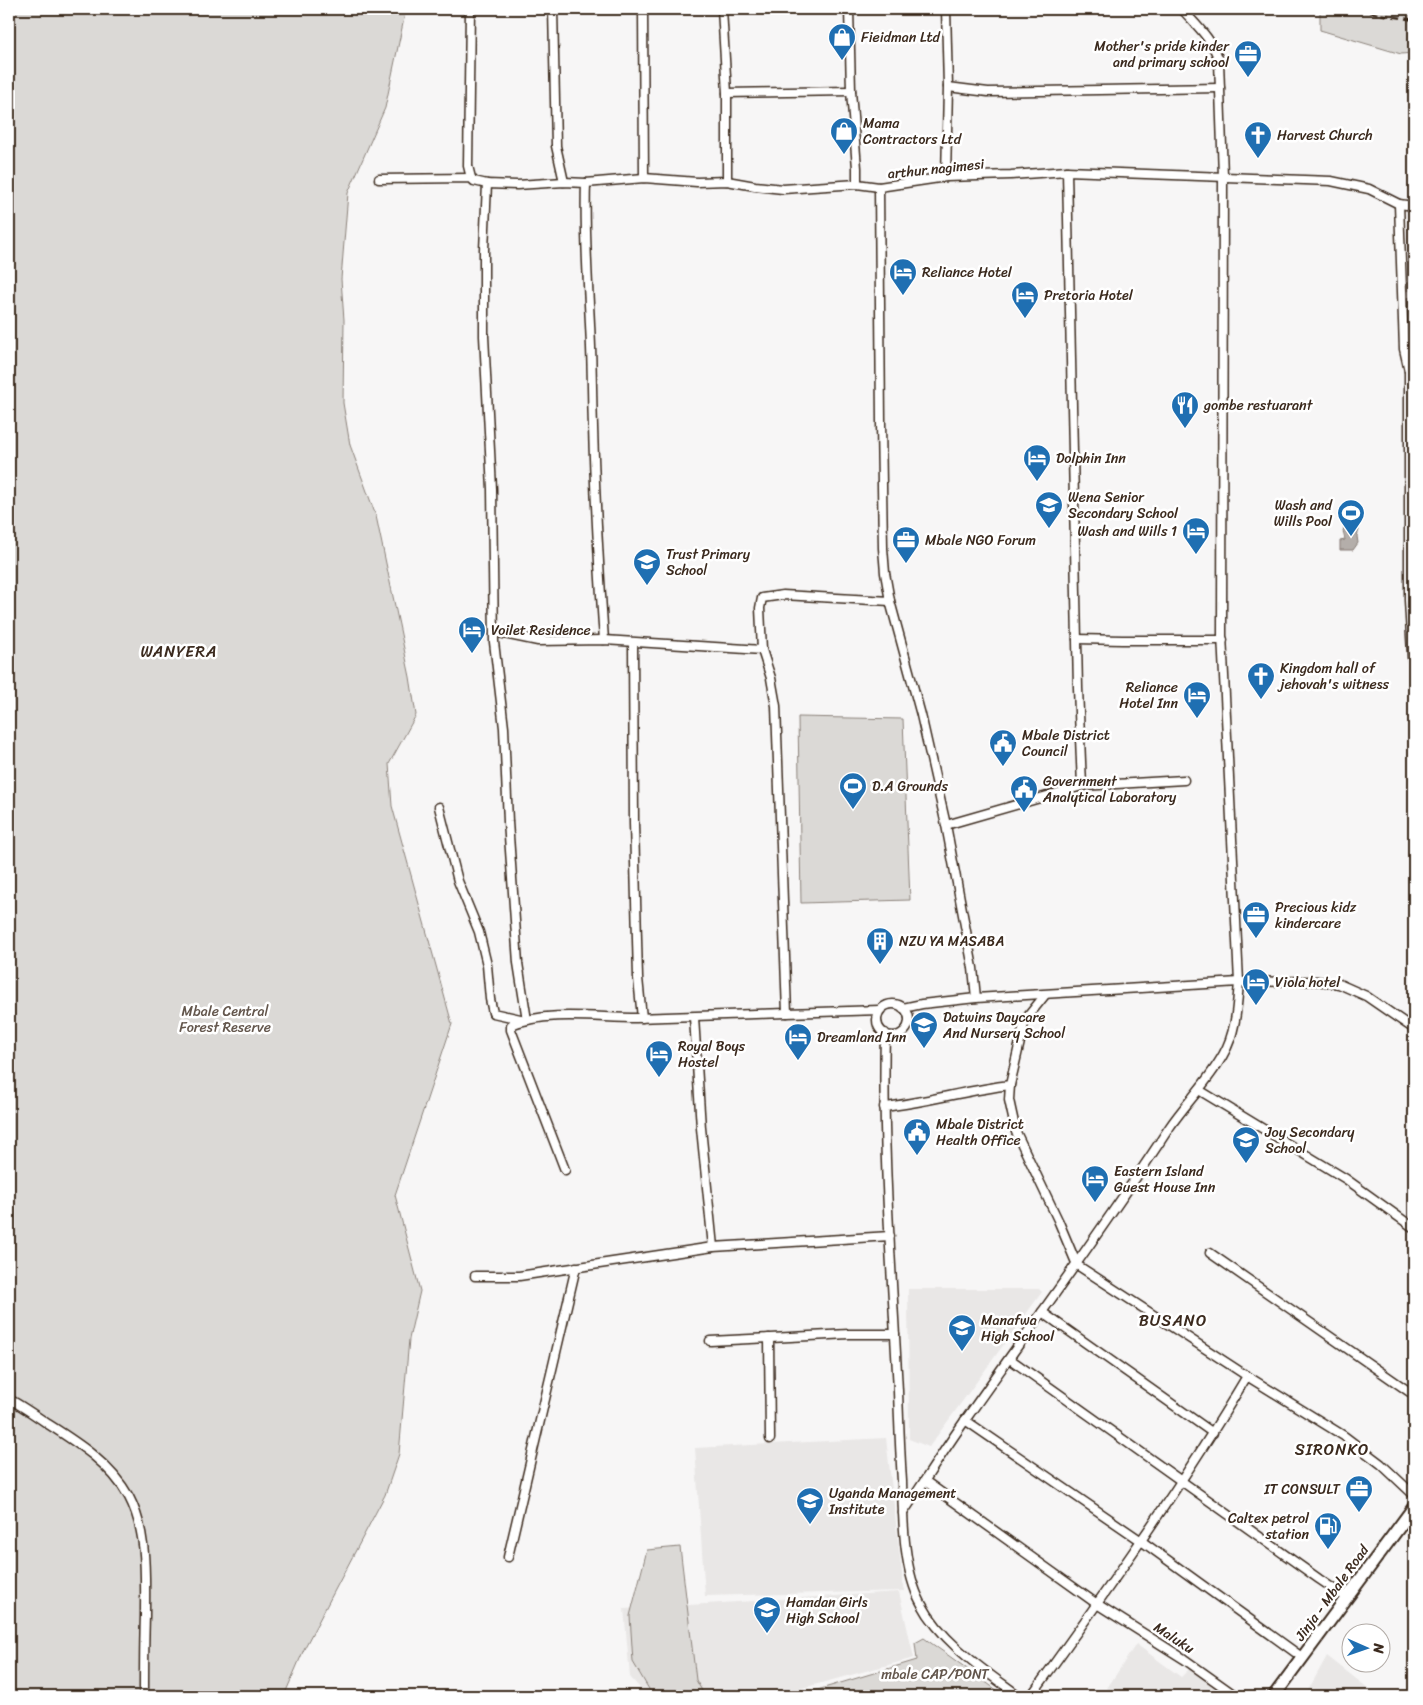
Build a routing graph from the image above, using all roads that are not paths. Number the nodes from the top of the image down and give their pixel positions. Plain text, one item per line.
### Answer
1 (470, 9) edge
2 (553, 9) edge
3 (643, 9) edge
4 (722, 9) edge
5 (849, 9) edge
6 (946, 9) edge
7 (1182, 9) edge
8 (948, 87) junction
9 (1220, 88) junction
10 (851, 91) junction
11 (727, 93) junction
12 (1067, 171) junction
13 (1222, 176) junction
14 (946, 177) junction
15 (471, 178) junction
16 (644, 178) junction
17 (380, 179) dead end
18 (727, 181) junction
19 (564, 182) junction
20 (586, 183) junction
21 (487, 184) junction
22 (857, 184) junction
23 (879, 187) junction
24 (1399, 204) junction
25 (1414, 206) edge
26 (1412, 372) edge
27 (1412, 597) edge
28 (890, 600) junction
29 (494, 632) junction
30 (1077, 638) junction
31 (604, 640) junction
32 (1223, 640) junction
33 (633, 643) junction
34 (762, 650) junction
35 (1414, 691) edge
36 (1184, 780) dead end
37 (1082, 786) junction
38 (439, 807) dead end
39 (946, 825) junction
40 (1239, 982) junction
41 (1045, 995) junction
42 (976, 998) junction
43 (903, 1008) junction
44 (880, 1010) junction
45 (787, 1013) junction
46 (694, 1017) junction
47 (642, 1018) junction
48 (527, 1020) junction
49 (1414, 1029) edge
50 (885, 1033) junction
51 (1010, 1085) junction
52 (1199, 1090) junction
53 (884, 1107) junction
54 (565, 1170) dead end
55 (1414, 1228) edge
56 (890, 1236) junction
57 (713, 1247) junction
58 (1210, 1253) dead end
59 (1076, 1265) junction
60 (576, 1267) junction
61 (475, 1276) dead end
62 (1042, 1312) junction
63 (895, 1334) junction
64 (769, 1338) junction
65 (710, 1342) dead end
66 (1010, 1358) junction
67 (1247, 1376) junction
68 (1414, 1395) edge
69 (9, 1399) edge
70 (965, 1420) junction
71 (1213, 1433) junction
72 (770, 1438) dead end
73 (925, 1481) junction
74 (1181, 1481) junction
75 (1414, 1495) edge
76 (1414, 1507) edge
77 (903, 1513) junction
78 (1140, 1540) junction
79 (508, 1557) dead end
80 (1347, 1598) junction
81 (1097, 1604) junction
82 (1303, 1658) junction
83 (144, 1696) edge
84 (1019, 1696) edge
85 (1031, 1696) edge
86 (1236, 1696) edge
87 (1274, 1696) edge

1 - 15 street
2 - 19 street
3 - 16 street
4 - 11 street
5 - 10 street
6 - 8 street
7 - 9 street
8 - 9 street
8 - 14 street
9 - 13 street
10 - 11 street
10 - 22 street
11 - 18 street
12 - 13 street, arthur nagimesi
12 - 14 street, arthur nagimesi
12 - 30 street
13 - 24 street, arthur nagimesi
13 - 32 street
14 - 23 street, arthur nagimesi
15 - 17 street
15 - 21 street, arthur nagimesi
16 - 18 street, arthur nagimesi
16 - 20 street, arthur nagimesi
18 - 22 street, arthur nagimesi
19 - 20 street, arthur nagimesi
19 - 21 street, arthur nagimesi
20 - 31 street
21 - 29 street
22 - 23 street, arthur nagimesi
23 - 28 street
24 - 25 street, arthur nagimesi
24 - 26 street
26 - 27 street
27 - 35 street
28 - 34 street
28 - 39 street
29 - 31 street
29 - 48 street
30 - 32 street
30 - 37 street
31 - 33 street
32 - 40 street
33 - 34 street
33 - 47 street
34 - 45 street
36 - 37 street
37 - 39 street
38 - 48 street
39 - 42 street
40 - 41 street
40 - 49 street
40 - 52 street
41 - 42 street
41 - 51 street
42 - 43 street
43 - 44 street
43 - 50 street
44 - 45 street
44 - 50 street
45 - 46 street
46 - 47 street
46 - 57 street
47 - 48 street
48 - 54 street
50 - 53 street
51 - 53 street
51 - 59 street
52 - 55 street
52 - 59 street
53 - 56 street
56 - 57 street
56 - 63 street
57 - 60 street
58 - 68 street
59 - 62 street
59 - 67 street
60 - 61 street
60 - 79 street
62 - 66 street
62 - 71 street
63 - 64 street
63 - 77 street
64 - 65 street
64 - 72 street
66 - 70 street
66 - 74 street
67 - 71 street
67 - 75 street
69 - 83 street
70 - 73 street
70 - 78 street
71 - 74 street
73 - 77 street
73 - 81 street, Maluku
74 - 78 street
74 - 80 street
76 - 80 main road, Jinja - Mbale Road
77 - 84 street
78 - 81 street
78 - 82 street
80 - 82 main road, Jinja - Mbale Road
81 - 85 street
81 - 86 street, Maluku
82 - 87 main road, Jinja - Mbale Road

